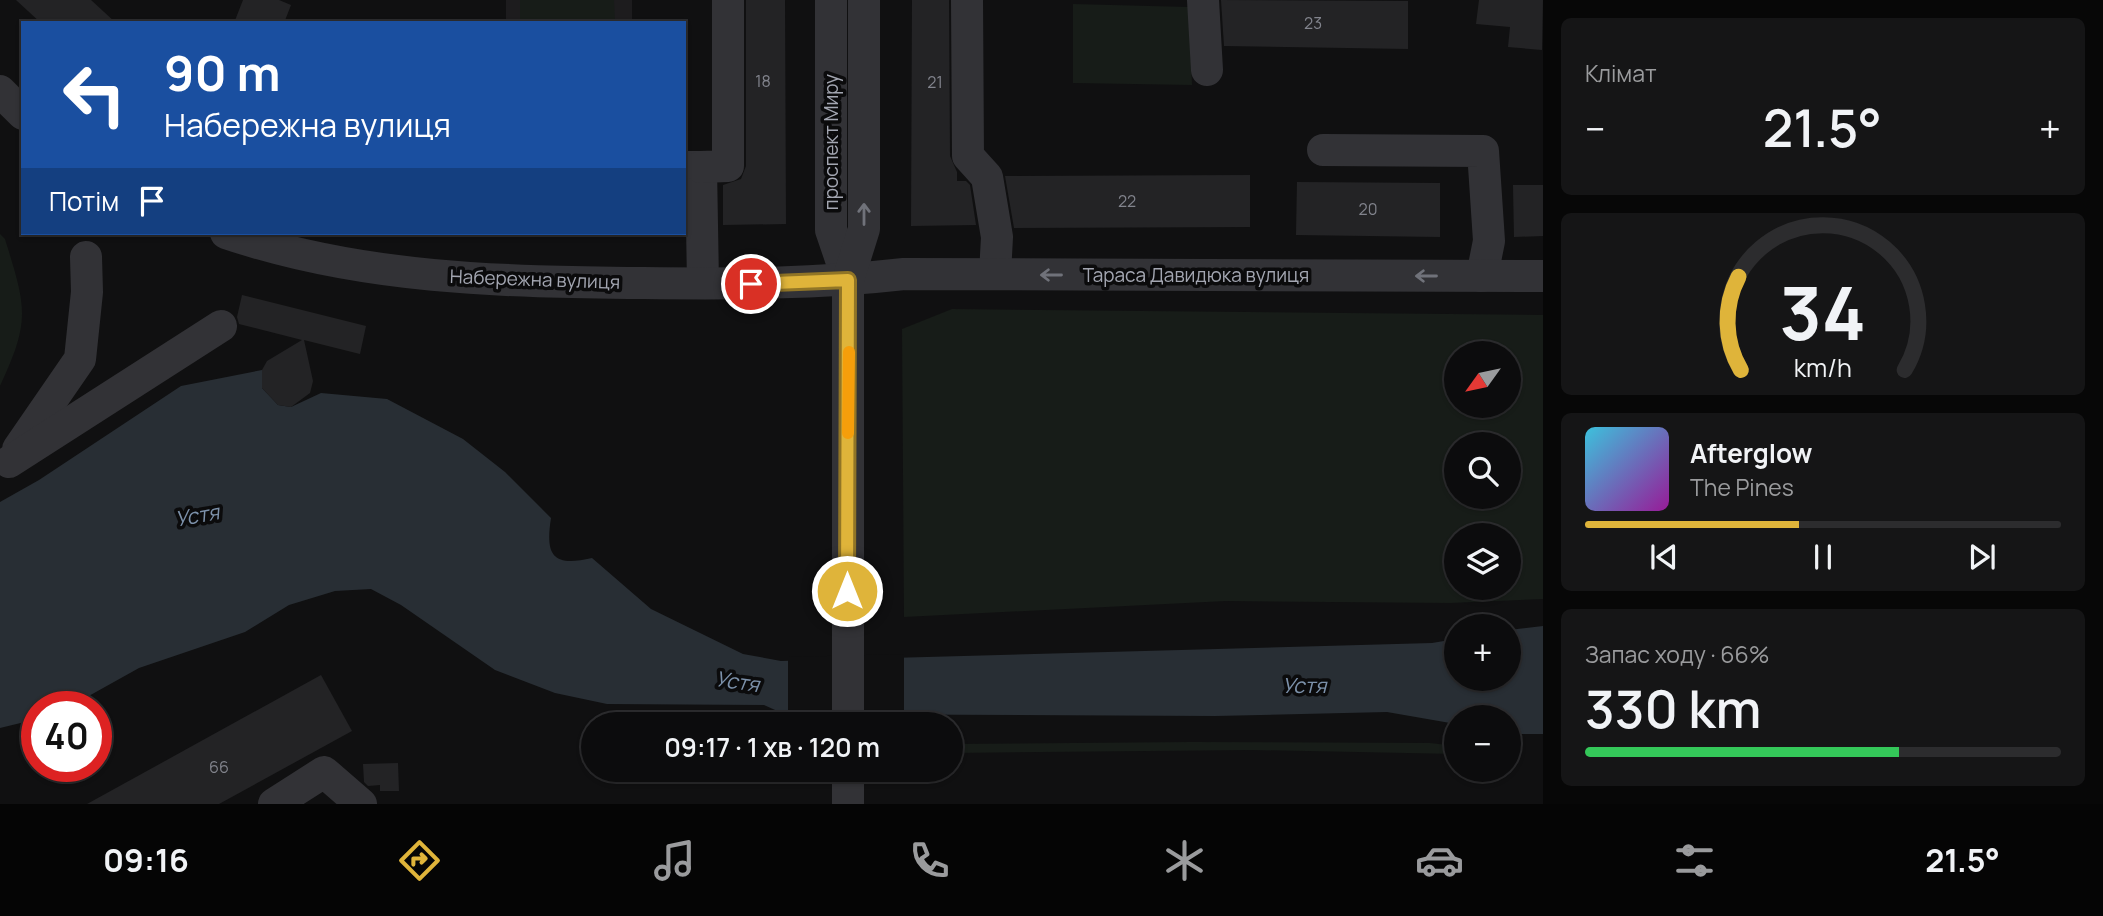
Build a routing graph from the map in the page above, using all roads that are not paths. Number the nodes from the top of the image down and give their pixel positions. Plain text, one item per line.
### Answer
1 (728, 0) edge
2 (831, 0) edge
3 (864, 0) edge
4 (967, 0) edge
5 (1203, 0) edge
6 (1207, 70) dead end
7 (0, 92) edge
8 (21, 112) edge
9 (1323, 150) dead end
10 (693, 167) edge
11 (232, 235) edge
12 (86, 257) dead end
13 (995, 274) junction
14 (1482, 276) junction
15 (1543, 276) edge
16 (848, 280) junction
17 (703, 284) junction
18 (221, 326) dead end
19 (4, 464) edge
20 (848, 712) edge
21 (848, 782) edge
22 (274, 804) edge
23 (361, 804) edge
24 (848, 804) edge

1 - 10 street
2 - 16 street, проспект Миру
16 -> 3 street, проспект Миру
4 - 13 street
5 - 6 street
7 - 8 street
9 - 14 street
10 - 17 street
11 - 17 street, Набережна вулиця
12 - 19 street
14 -> 13 street, Тараса Давидюка вулиця
13 - 16 street, Тараса Давидюка вулиця
14 - 15 street, Тараса Давидюка вулиця
16 - 17 street, Набережна вулиця
16 - 20 street, проспект Миру
18 - 19 street
21 - 24 street
22 - 23 street

